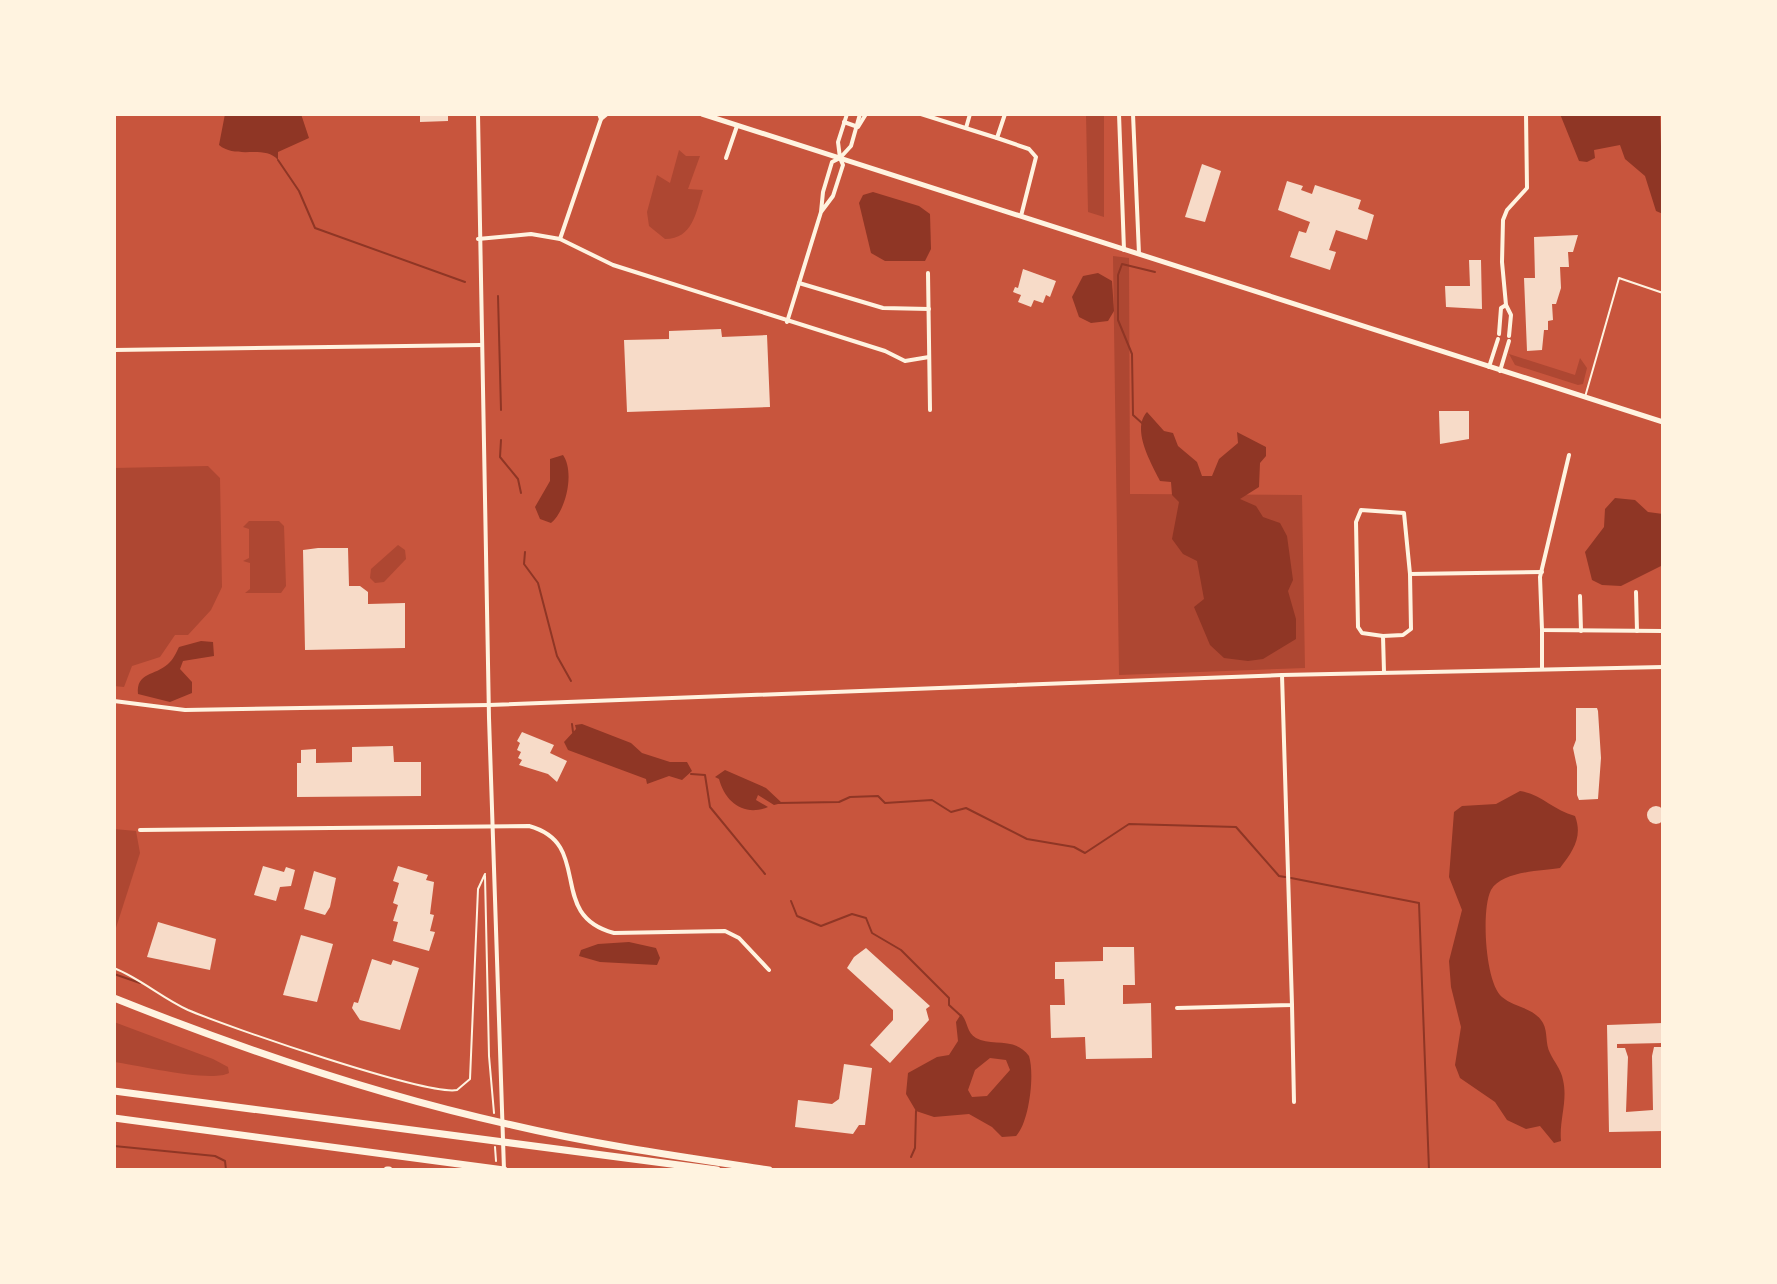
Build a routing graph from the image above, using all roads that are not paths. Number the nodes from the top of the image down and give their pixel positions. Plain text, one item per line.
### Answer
1 (478, 114) edge
2 (607, 114) edge
3 (702, 114) edge
4 (847, 114) edge
5 (863, 114) edge
6 (921, 114) edge
7 (970, 114) edge
8 (1005, 114) edge
9 (1119, 114) edge
10 (1133, 114) edge
11 (1526, 114) edge
12 (600, 117) edge
13 (844, 122) junction
14 (737, 126) junction
15 (858, 127) junction
16 (966, 128) junction
17 (997, 138) junction
18 (726, 158) dead end
19 (840, 158) junction
20 (821, 212) junction
21 (1021, 216) junction
22 (478, 239) junction
23 (560, 239) junction
24 (1124, 250) junction
25 (1139, 254) junction
26 (928, 273) dead end
27 (799, 283) junction
28 (1663, 293) edge
29 (1506, 305) junction
30 (929, 309) junction
31 (787, 322) junction
32 (481, 345) junction
33 (114, 350) edge
34 (929, 357) junction
35 (1489, 367) junction
36 (1500, 371) junction
37 (1584, 398) junction
38 (930, 410) dead end
39 (1663, 422) edge
40 (1569, 455) dead end
41 (1542, 572) junction
42 (1410, 574) junction
43 (1636, 592) dead end
44 (1580, 596) dead end
45 (1542, 630) junction
46 (1581, 631) junction
47 (1637, 631) junction
48 (1663, 631) edge
49 (1383, 636) junction
50 (1663, 667) edge
51 (1542, 668) junction
52 (1384, 672) junction
53 (1282, 675) junction
54 (114, 701) edge
55 (489, 705) junction
56 (492, 825) junction
57 (140, 830) dead end
58 (769, 970) dead end
59 (114, 998) edge
60 (1292, 1005) junction
61 (1177, 1008) dead end
62 (114, 1091) edge
63 (1294, 1102) dead end
64 (114, 1118) edge
65 (504, 1170) edge
66 (717, 1170) edge
67 (769, 1170) edge

1 - 22 street
2 - 12 street
3 - 14 main road
4 - 13 street
5 - 15 street
6 - 16 street
7 - 16 street
8 - 17 street
9 - 24 street
10 - 25 street
11 - 29 street
12 - 23 street
13 - 15 street
13 - 19 street
14 - 18 street
14 - 19 main road
15 - 19 street
16 - 17 street
17 - 21 street
19 - 20 street
19 - 20 street
19 - 21 main road
20 - 27 street
21 - 24 main road
22 - 23 street
22 - 32 street
23 - 31 street
24 - 25 main road
25 - 35 main road
26 - 30 street
27 - 30 street
27 - 31 street
28 - 37 lane
29 - 35 street
29 - 36 street
30 - 34 street
31 - 34 street
32 - 33 street
32 - 55 street
34 - 38 street
35 - 36 main road
36 - 37 main road
37 - 39 main road
40 - 41 street
41 - 42 street
41 - 45 street
42 - 49 street
42 - 49 street
43 - 47 street
44 - 46 street
45 - 46 street
45 - 51 street
46 - 47 street
47 - 48 street
49 - 52 street
50 - 51 street
51 - 52 street
52 - 53 street
53 - 55 street
53 - 60 street
54 - 55 street
55 - 56 street
56 - 57 street
56 - 58 street
56 - 65 street
59 - 67 highway
60 - 61 street
60 - 63 street
62 - 66 highway
64 - 65 highway

